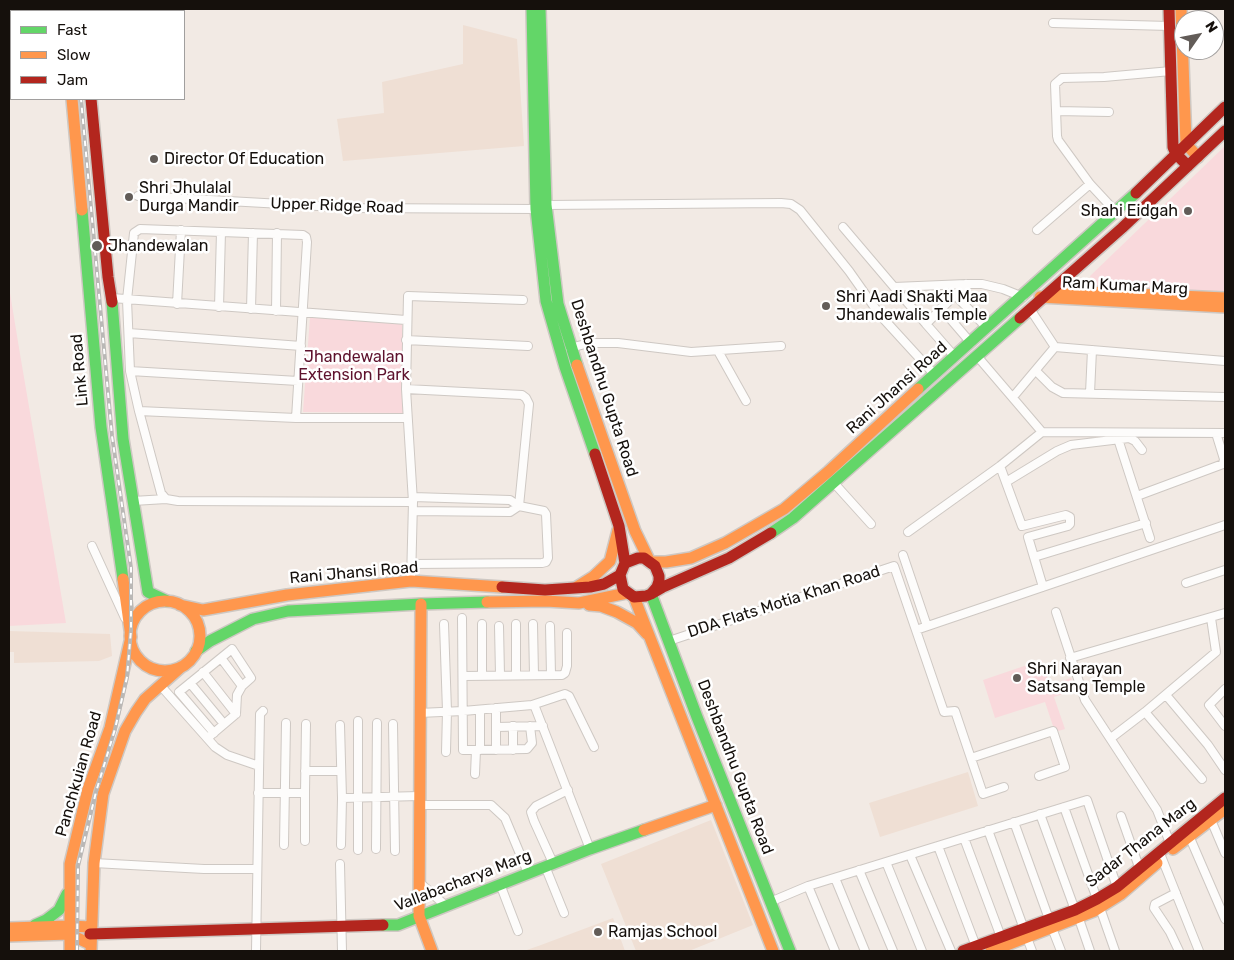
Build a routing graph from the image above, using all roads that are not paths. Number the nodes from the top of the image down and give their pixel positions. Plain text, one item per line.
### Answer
1 (532, 9) edge
2 (540, 9) edge
3 (1169, 9) edge
4 (1180, 9) edge
5 (1054, 23) dead end
6 (1170, 26) junction
7 (1171, 71) junction
8 (72, 100) edge
9 (91, 100) edge
10 (1225, 107) edge
11 (1056, 112) junction
12 (1109, 112) dead end
13 (1225, 131) edge
14 (1186, 144) junction
15 (1176, 154) junction
16 (1198, 157) junction
17 (1188, 166) junction
18 (1090, 184) junction
19 (138, 196) dead end
20 (541, 207) junction
21 (1116, 212) junction
22 (843, 227) dead end
23 (181, 230) junction
24 (1037, 230) dead end
25 (221, 232) junction
26 (253, 233) junction
27 (277, 233) junction
28 (966, 284) junction
29 (894, 287) junction
30 (1027, 293) junction
31 (1047, 294) junction
32 (955, 295) junction
33 (112, 298) junction
34 (1225, 298) edge
35 (127, 300) junction
36 (523, 300) dead end
37 (177, 304) junction
38 (219, 307) junction
39 (941, 308) junction
40 (1225, 308) edge
41 (251, 309) junction
42 (1030, 309) junction
43 (276, 311) junction
44 (304, 312) junction
45 (406, 320) junction
46 (926, 324) junction
47 (987, 328) junction
48 (129, 333) junction
49 (406, 340) junction
50 (971, 343) junction
51 (300, 346) junction
52 (528, 346) dead end
53 (781, 346) dead end
54 (1055, 347) junction
55 (570, 348) junction
56 (1092, 350) junction
57 (718, 351) junction
58 (977, 356) junction
59 (955, 357) junction
60 (1225, 361) edge
61 (570, 365) junction
62 (130, 371) junction
63 (1036, 371) junction
64 (934, 374) junction
65 (298, 380) junction
66 (406, 389) junction
67 (1090, 393) junction
68 (1013, 397) junction
69 (1225, 397) edge
70 (746, 401) dead end
71 (139, 411) junction
72 (296, 418) junction
73 (407, 418) junction
74 (1042, 432) junction
75 (1216, 433) junction
76 (1225, 433) edge
77 (1118, 439) junction
78 (1142, 450) dead end
79 (1000, 466) junction
80 (1006, 482) junction
81 (834, 483) junction
82 (1137, 496) junction
83 (166, 499) junction
84 (413, 500) junction
85 (133, 501) junction
86 (519, 506) junction
87 (413, 511) junction
88 (1146, 523) junction
89 (871, 524) dead end
90 (1225, 525) edge
91 (619, 526) junction
92 (908, 532) dead end
93 (1150, 538) dead end
94 (92, 546) dead end
95 (903, 555) dead end
96 (1034, 557) junction
97 (650, 562) junction
98 (625, 563) junction
99 (412, 564) junction
100 (1225, 570) edge
101 (620, 575) junction
102 (411, 582) junction
103 (1186, 583) dead end
104 (1043, 587) junction
105 (576, 588) junction
106 (651, 594) junction
107 (631, 595) junction
108 (168, 601) junction
109 (579, 603) junction
110 (421, 604) junction
111 (180, 605) junction
112 (1056, 612) dead end
113 (1225, 613) edge
114 (462, 618) dead end
115 (1211, 618) junction
116 (444, 624) dead end
117 (482, 624) dead end
118 (516, 624) dead end
119 (533, 624) dead end
120 (499, 626) dead end
121 (550, 626) dead end
122 (927, 626) junction
123 (916, 630) junction
124 (567, 633) dead end
125 (131, 637) junction
126 (652, 639) junction
127 (669, 641) junction
128 (196, 651) junction
129 (220, 658) junction
130 (1070, 658) junction
131 (180, 668) junction
132 (204, 672) junction
133 (482, 675) junction
134 (500, 675) junction
135 (516, 675) junction
136 (534, 675) junction
137 (551, 675) junction
138 (463, 676) junction
139 (190, 683) junction
140 (160, 685) junction
141 (242, 686) junction
142 (1225, 689) edge
143 (1166, 695) junction
144 (532, 705) junction
145 (496, 708) junction
146 (480, 710) junction
147 (264, 711) dead end
148 (463, 711) junction
149 (447, 712) junction
150 (1145, 712) junction
151 (419, 713) junction
152 (236, 714) junction
153 (358, 721) dead end
154 (224, 724) junction
155 (286, 724) dead end
156 (306, 724) dead end
157 (377, 724) dead end
158 (393, 724) dead end
159 (340, 725) dead end
160 (513, 726) junction
161 (530, 726) junction
162 (543, 726) junction
163 (1225, 726) edge
164 (496, 727) junction
165 (210, 736) junction
166 (1111, 738) junction
167 (594, 747) dead end
168 (478, 750) junction
169 (496, 750) junction
170 (513, 750) junction
171 (446, 752) dead end
172 (971, 758) junction
173 (259, 766) junction
174 (1225, 770) edge
175 (305, 771) junction
176 (341, 771) junction
177 (475, 774) dead end
178 (1038, 776) dead end
179 (1202, 779) dead end
180 (1004, 787) dead end
181 (568, 790) junction
182 (258, 793) junction
183 (285, 794) junction
184 (305, 794) junction
185 (376, 797) junction
186 (394, 797) junction
187 (342, 798) junction
188 (359, 798) junction
189 (1225, 798) edge
190 (419, 801) junction
191 (716, 806) junction
192 (1064, 807) junction
193 (1225, 810) edge
194 (1040, 814) junction
195 (1121, 816) dead end
196 (1211, 820) junction
197 (1014, 822) junction
198 (988, 830) junction
199 (964, 838) junction
200 (1190, 838) junction
201 (305, 841) dead end
202 (1170, 843) junction
203 (284, 845) dead end
204 (341, 845) dead end
205 (938, 846) junction
206 (376, 849) dead end
207 (590, 849) junction
208 (358, 850) dead end
209 (395, 851) dead end
210 (1225, 853) edge
211 (1161, 854) junction
212 (910, 855) junction
213 (886, 862) junction
214 (94, 863) junction
215 (340, 864) dead end
216 (549, 865) junction
217 (1140, 867) junction
218 (256, 869) junction
219 (859, 870) junction
220 (528, 873) junction
221 (836, 878) junction
222 (419, 882) junction
223 (500, 884) junction
224 (808, 886) junction
225 (68, 887) junction
226 (1117, 887) junction
227 (1176, 893) junction
228 (770, 902) junction
229 (1098, 904) junction
230 (446, 906) junction
231 (564, 913) dead end
232 (1077, 914) junction
233 (419, 916) junction
234 (1225, 918) edge
235 (1050, 923) junction
236 (342, 926) junction
237 (9, 928) edge
238 (29, 928) junction
239 (255, 929) junction
240 (69, 930) junction
241 (518, 931) dead end
242 (1025, 934) junction
243 (9, 936) edge
244 (90, 939) edge
245 (1004, 945) edge
246 (976, 949) edge
247 (70, 951) edge
248 (256, 951) edge
249 (342, 951) edge
250 (432, 951) edge
251 (773, 951) edge
252 (790, 951) edge
253 (835, 951) edge
254 (865, 951) edge
255 (893, 951) edge
256 (922, 951) edge
257 (951, 951) edge
258 (963, 951) edge
259 (991, 951) edge
260 (1032, 951) edge
261 (1061, 951) edge
262 (1090, 951) edge
263 (1115, 951) edge
264 (1179, 951) edge
265 (1199, 951) edge

1 - 20 main road, Deshbandhu Gupta Road
2 - 20 main road, Deshbandhu Gupta Road
3 - 6 main road
4 - 14 main road
5 - 6 street
6 - 7 main road
7 - 11 street
7 - 15 main road
8 - 125 main road, Link Road
9 - 33 main road
10 - 14 main road, Rani Jhansi Road
11 - 12 street
11 - 18 street
13 - 16 main road, Rani Jhansi Road
14 - 15 main road, Rani Jhansi Road
14 - 16 main road
15 - 17 main road
15 - 21 main road, Rani Jhansi Road
16 - 17 main road, Rani Jhansi Road
17 - 31 main road, Rani Jhansi Road
18 - 21 street
18 - 24 street
19 - 20 street, Upper Ridge Road
20 - 55 main road, Deshbandhu Gupta Road
20 - 61 main road, Deshbandhu Gupta Road
20 - 64 street, Upper Ridge Road
21 - 30 main road, Rani Jhansi Road
22 - 29 street
23 - 25 street
23 - 35 street
23 - 37 street
25 - 26 street
25 - 38 street
26 - 27 street
26 - 41 street
27 - 43 street
27 - 44 street
28 - 29 street
28 - 30 street
28 - 32 street
29 - 46 street
30 - 31 main road, Ram Kumar Marg
30 - 47 main road, Rani Jhansi Road
31 - 34 main road
31 - 40 main road, Ram Kumar Marg
31 - 42 main road, Rani Jhansi Road
32 - 39 street
32 - 47 street
33 - 35 street
33 - 85 main road
35 - 37 street
35 - 48 street
36 - 45 street
37 - 38 street
38 - 41 street
39 - 46 street
39 - 50 street
41 - 43 street
42 - 54 street
42 - 58 main road, Rani Jhansi Road
43 - 44 street
44 - 45 street
44 - 51 street
45 - 49 street
46 - 59 street
47 - 50 main road, Rani Jhansi Road
48 - 51 street
48 - 62 street
49 - 52 street
49 - 66 street
50 - 59 main road, Rani Jhansi Road
51 - 65 street
53 - 57 street
54 - 56 street
54 - 63 street
55 - 57 street
55 - 61 main road, Deshbandhu Gupta Road
56 - 60 street
56 - 67 street
57 - 70 street
58 - 68 street
58 - 81 main road, Rani Jhansi Road
59 - 64 main road, Rani Jhansi Road
61 - 91 main road, Deshbandhu Gupta Road
61 - 97 main road, Deshbandhu Gupta Road
62 - 65 street
62 - 71 street
63 - 67 street
63 - 68 street
64 - 97 main road, Rani Jhansi Road
65 - 72 street
66 - 73 street
66 - 86 street
67 - 69 street
68 - 74 street
71 - 72 street
71 - 83 street
72 - 73 street
73 - 84 street
74 - 75 street
74 - 79 street
75 - 76 street
75 - 82 street
77 - 78 street
77 - 80 street
77 - 82 street
79 - 80 street
79 - 92 street
80 - 96 street
81 - 89 street
81 - 106 main road, Rani Jhansi Road
82 - 88 street
83 - 84 street
83 - 85 street
84 - 86 street
84 - 87 street
85 - 108 main road
86 - 87 street
86 - 99 street
87 - 99 street
88 - 93 street
88 - 96 street
90 - 104 street
91 - 98 main road, Deshbandhu Gupta Road
91 - 105 main road
94 - 125 street
95 - 122 street
96 - 104 street
97 - 98 main road
97 - 106 main road
98 - 101 main road
99 - 102 street
100 - 103 street
101 - 105 main road, Rani Jhansi Road
101 - 107 main road
102 - 105 main road, Rani Jhansi Road
102 - 111 main road, Rani Jhansi Road
104 - 122 street
106 - 107 main road
106 - 127 main road, Deshbandhu Gupta Road
107 - 109 main road, Rani Jhansi Road
107 - 126 main road, Deshbandhu Gupta Road
108 - 111 main road
108 - 125 main road
109 - 110 main road, Rani Jhansi Road
109 - 126 main road
110 - 128 main road, Rani Jhansi Road
110 - 151 main road
111 - 128 main road
112 - 130 street
113 - 115 street
114 - 138 street
115 - 130 street
115 - 143 street
116 - 149 street
117 - 133 street
118 - 135 street
119 - 136 street
120 - 134 street
121 - 137 street
122 - 123 street
123 - 127 street, DDA Flats Motia Khan Road
123 - 172 street, DDA Flats Motia Khan Road
124 - 137 street
125 - 131 main road
125 - 225 main road, Panchkuian Road
126 - 191 main road, Deshbandhu Gupta Road
127 - 228 main road, Deshbandhu Gupta Road
128 - 131 main road
129 - 132 street
129 - 141 street
129 - 141 street
130 - 166 street
131 - 140 main road, Panchkuian Road
132 - 139 street
132 - 152 street
133 - 134 street
133 - 138 street
134 - 135 street
135 - 136 street
136 - 137 street
138 - 148 street
139 - 154 street
139 - 165 street
140 - 165 street
140 - 214 main road, Panchkuian Road
141 - 152 street
142 - 163 street
143 - 150 street
143 - 174 street
144 - 145 street
144 - 162 street
144 - 167 street
145 - 146 street
145 - 164 street
146 - 148 street
146 - 168 street
147 - 173 street
148 - 149 street
148 - 168 street
149 - 151 street
149 - 171 street
150 - 166 street
150 - 179 street
151 - 190 main road
152 - 154 street
153 - 188 street
154 - 165 street
155 - 183 street
156 - 175 street
157 - 185 street
158 - 186 street
159 - 176 street
160 - 161 street
160 - 164 street
160 - 170 street
161 - 162 street
161 - 170 street
162 - 181 street
164 - 169 street
165 - 173 street
166 - 202 street
168 - 169 street
168 - 177 street
169 - 170 street
172 - 178 street
172 - 180 street, DDA Flats Motia Khan Road
173 - 182 street
175 - 176 street
175 - 184 street
176 - 187 street
181 - 207 street
181 - 216 street
182 - 183 street
182 - 218 street
183 - 184 street
183 - 203 street
184 - 201 street
185 - 186 street
185 - 188 street
185 - 206 street
186 - 190 street
186 - 209 street
187 - 188 street
187 - 204 street
188 - 208 street
189 - 202 main road, Sadar Thana Marg
190 - 220 street
190 - 222 main road
191 - 207 main road, Vallabacharya Marg
191 - 251 main road, Deshbandhu Gupta Road
192 - 194 street
192 - 226 street
192 - 229 street
193 - 196 main road, Sadar Thana Marg
194 - 197 street
194 - 232 street
195 - 217 street
196 - 200 main road, Sadar Thana Marg
196 - 210 street
197 - 198 street
197 - 235 street
198 - 199 street
198 - 242 street
199 - 205 street
199 - 245 street
200 - 211 main road, Sadar Thana Marg
200 - 234 street
202 - 211 main road, Sadar Thana Marg
205 - 212 street
205 - 246 street
207 - 216 main road, Vallabacharya Marg
211 - 217 main road, Sadar Thana Marg
211 - 227 street
211 - 229 main road, Sadar Thana Marg
212 - 213 street
212 - 257 street
213 - 219 street
213 - 256 street
214 - 218 street
214 - 244 main road, Panchkuian Road
215 - 236 street
216 - 220 main road, Vallabacharya Marg
216 - 231 street
217 - 226 main road, Sadar Thana Marg
218 - 239 street
219 - 221 street
219 - 255 street
220 - 223 main road, Vallabacharya Marg
221 - 224 street
221 - 254 street
222 - 230 street
222 - 233 main road
223 - 230 main road, Vallabacharya Marg
223 - 241 street
224 - 228 street
224 - 253 street
225 - 238 main road
225 - 240 main road, Panchkuian Road
226 - 229 main road, Sadar Thana Marg
227 - 264 street
227 - 265 street
228 - 252 main road, Deshbandhu Gupta Road
229 - 232 main road, Sadar Thana Marg
229 - 263 street
230 - 233 main road, Vallabacharya Marg
232 - 235 main road, Sadar Thana Marg
232 - 262 street
233 - 236 main road, Vallabacharya Marg
233 - 250 main road
235 - 242 main road, Sadar Thana Marg
235 - 261 street
236 - 239 main road, Vallabacharya Marg
236 - 249 street
237 - 238 main road
238 - 240 main road
239 - 244 main road, Vallabacharya Marg
239 - 248 street
240 - 243 main road
240 - 244 main road
240 - 244 main road, Vallabacharya Marg
240 - 247 main road, Panchkuian Road
242 - 245 main road, Sadar Thana Marg
242 - 260 street
245 - 246 main road, Sadar Thana Marg
245 - 259 main road, Sadar Thana Marg
246 - 258 main road, Sadar Thana Marg

